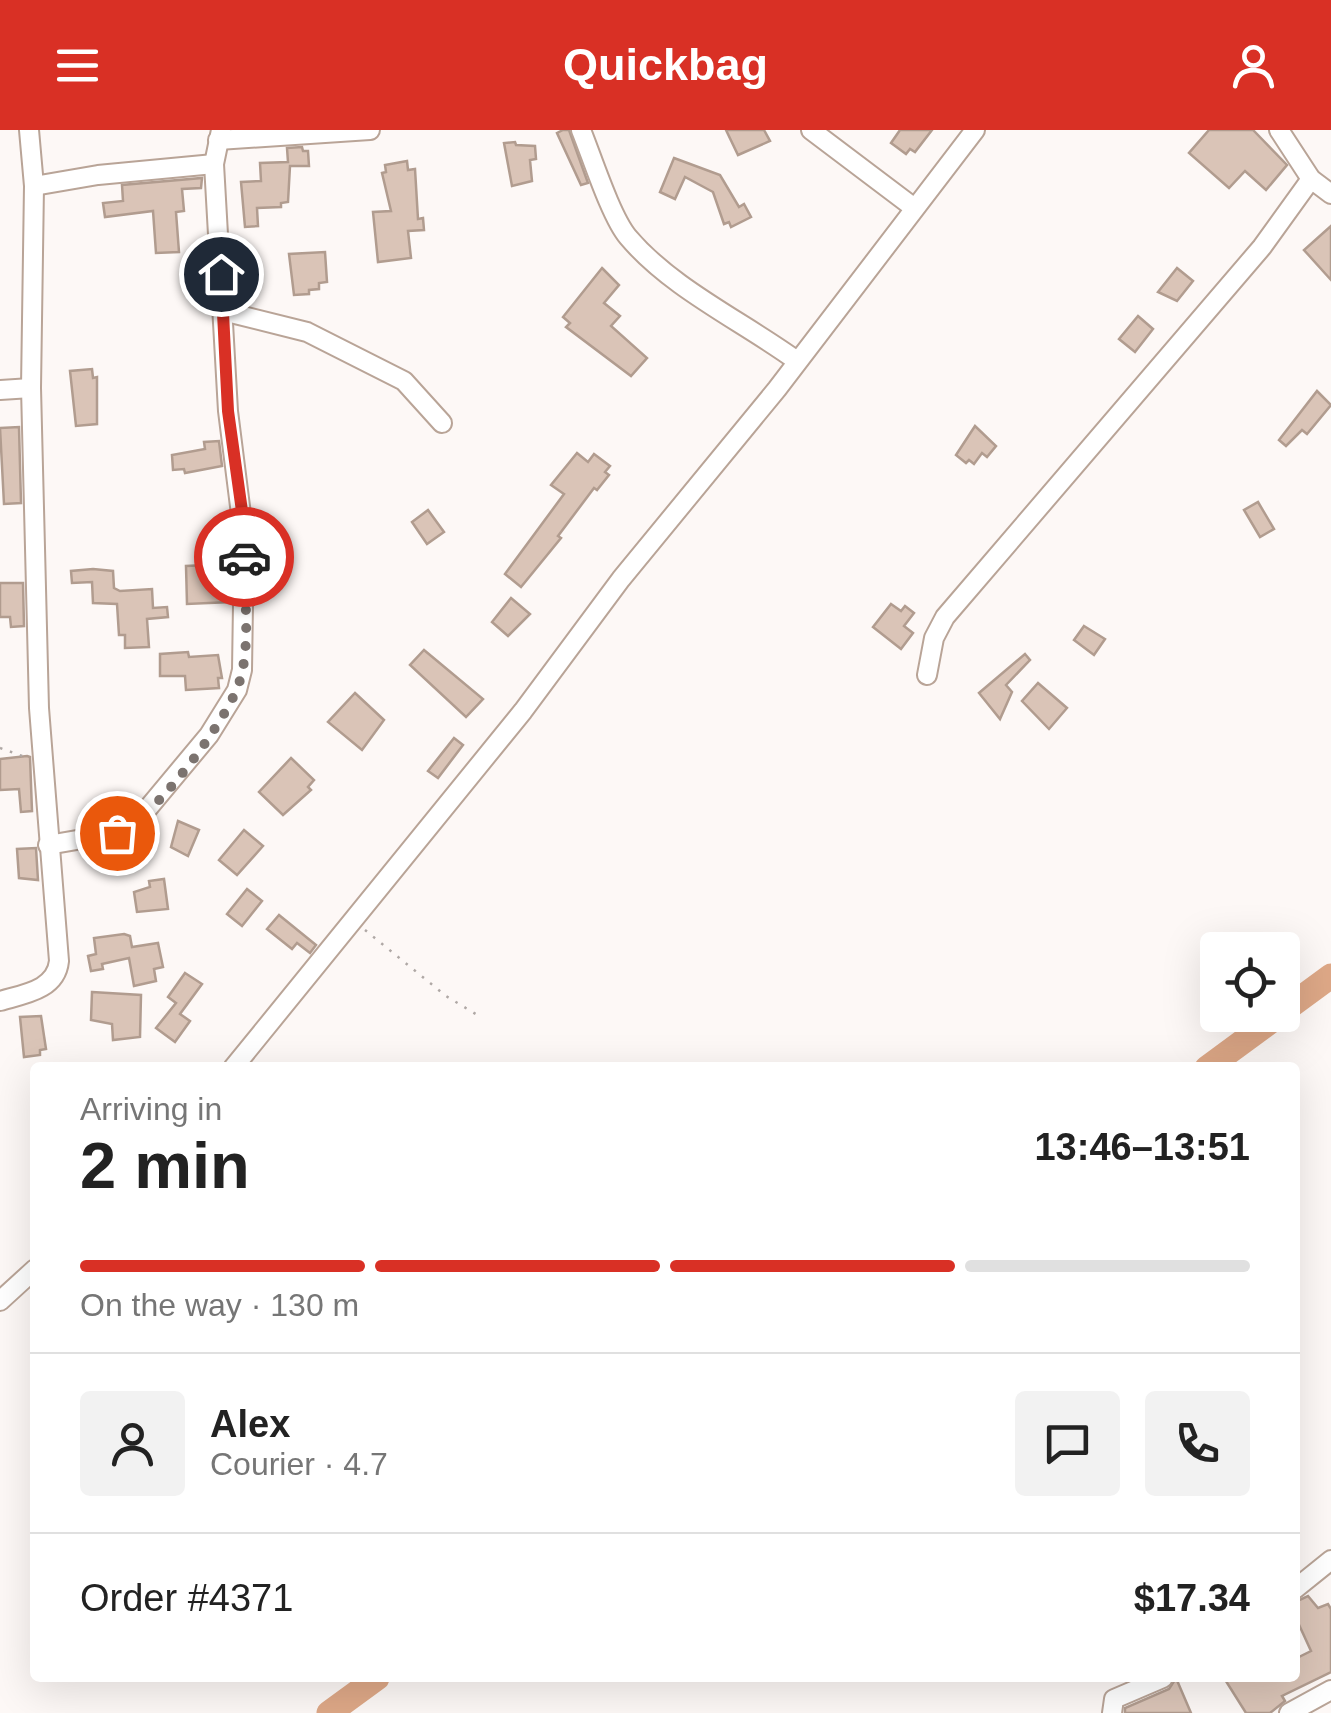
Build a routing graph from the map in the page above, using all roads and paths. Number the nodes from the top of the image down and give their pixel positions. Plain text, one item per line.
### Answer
1 (28, 130) edge
2 (370, 130) edge
3 (581, 130) edge
4 (811, 130) edge
5 (975, 130) edge
6 (1279, 130) edge
7 (220, 135) edge
8 (214, 164) junction
9 (1312, 179) junction
10 (34, 186) junction
11 (1331, 194) edge
12 (913, 207) junction
13 (223, 311) junction
14 (797, 362) junction
15 (31, 388) junction
16 (0, 390) edge
17 (442, 423) dead end
18 (927, 675) dead end
19 (0, 748) edge
20 (44, 780) junction
21 (48, 846) junction
22 (349, 925) junction
23 (0, 1001) edge
24 (479, 1016) dead end
25 (238, 1062) edge
26 (30, 1274) edge
27 (0, 1301) edge
28 (1331, 1560) edge
29 (1300, 1584) edge
30 (1152, 1682) edge
31 (1331, 1690) edge
32 (1112, 1713) edge
33 (1288, 1713) edge

1 - 10 street
2 - 7 street
3 - 14 street
4 - 12 street
5 - 12 street
6 - 9 street
7 - 8 street
8 - 10 street
8 - 13 street
9 - 11 street
9 - 18 street
10 - 15 street
12 - 14 street
13 - 17 street
13 - 21 street
14 - 22 street
15 - 16 street
15 - 20 street
19 - 20 path
20 - 21 street
21 - 23 street
22 - 24 path
22 - 25 street
26 - 27 street
28 - 29 street
30 - 32 street
31 - 33 street

